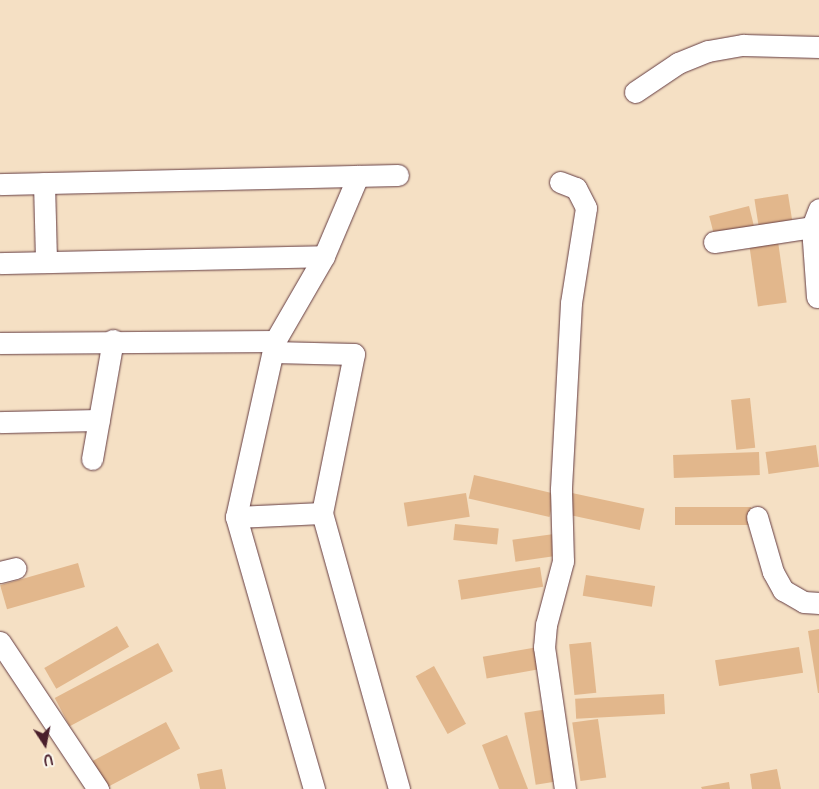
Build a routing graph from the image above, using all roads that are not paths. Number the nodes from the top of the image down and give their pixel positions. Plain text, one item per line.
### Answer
1 (819, 47) edge
2 (635, 92) dead end
3 (398, 175) dead end
4 (358, 176) junction
5 (560, 182) dead end
6 (44, 183) junction
7 (0, 184) edge
8 (816, 218) edge
9 (714, 242) dead end
10 (324, 256) junction
11 (46, 262) junction
12 (0, 263) edge
13 (817, 296) dead end
14 (113, 340) junction
15 (0, 343) edge
16 (274, 346) junction
17 (99, 420) junction
18 (0, 422) edge
19 (92, 459) dead end
20 (322, 513) junction
21 (236, 517) junction
22 (757, 517) dead end
23 (819, 603) edge
24 (0, 642) edge
25 (98, 789) edge
26 (314, 789) edge
27 (399, 789) edge
28 (565, 789) edge

1 - 2 street
3 - 4 street
4 - 6 street
4 - 10 street
5 - 28 street
6 - 7 street
6 - 11 street
8 - 9 street
8 - 13 street
10 - 11 street
10 - 16 street
11 - 12 street
14 - 15 street
14 - 16 street
14 - 17 street
16 - 20 street
16 - 21 street
17 - 18 street
17 - 19 street
20 - 21 street
20 - 27 street
21 - 26 street
22 - 23 street
24 - 25 street

